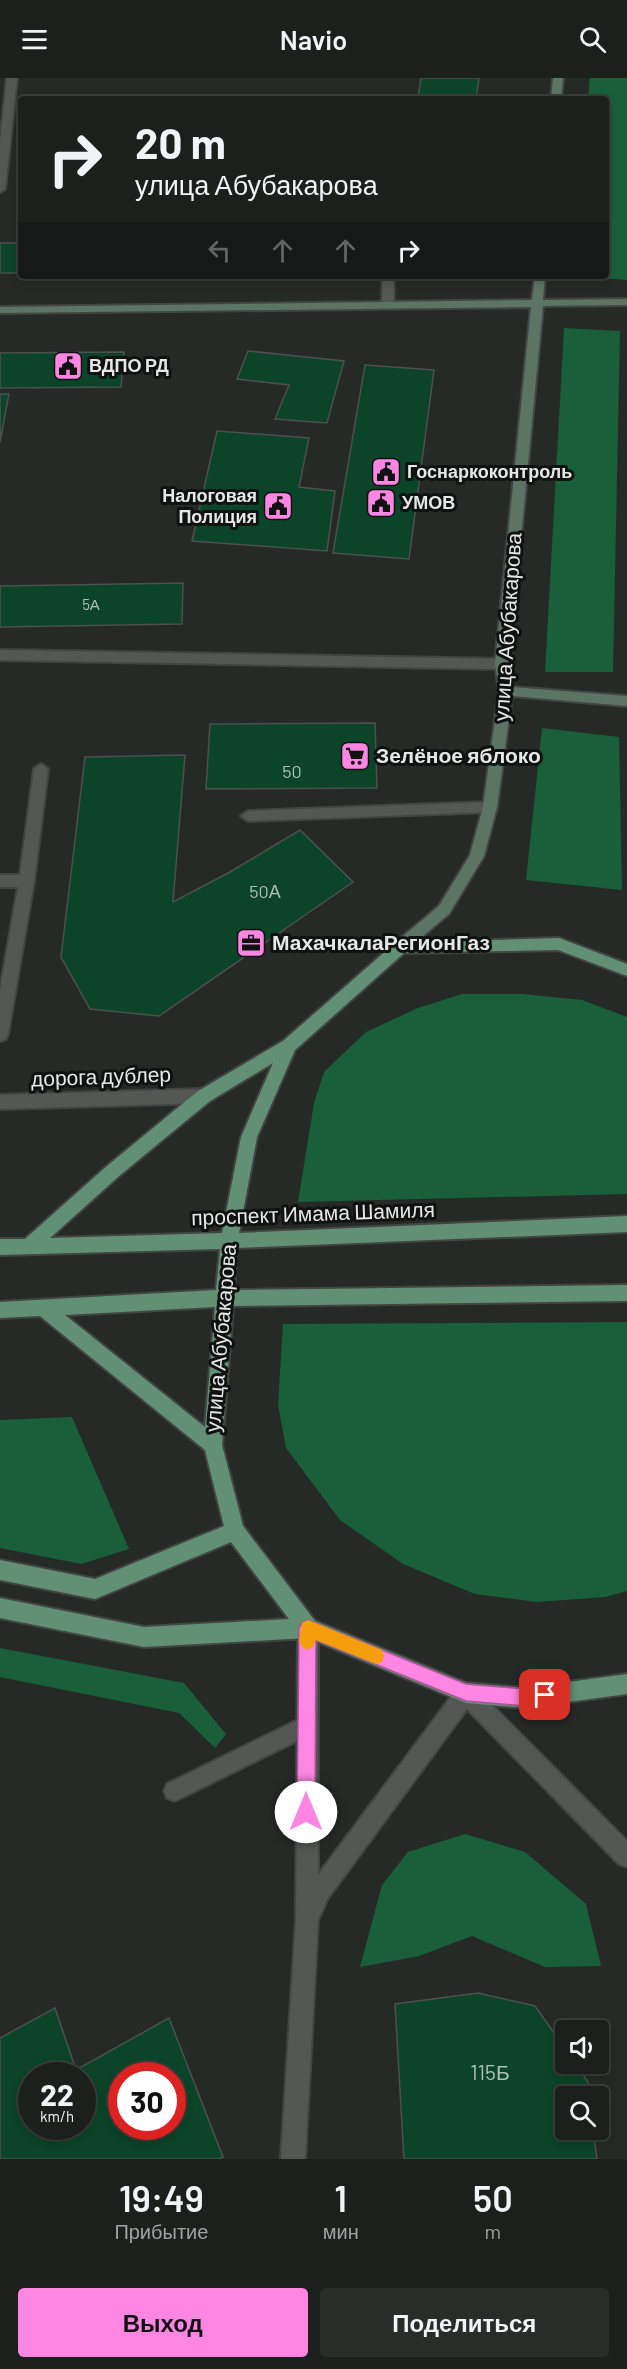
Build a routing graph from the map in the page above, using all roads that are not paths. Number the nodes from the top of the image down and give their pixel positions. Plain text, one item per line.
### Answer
1 (12, 78) edge
2 (558, 78) edge
3 (556, 96) edge
4 (0, 189) edge
5 (388, 279) edge
6 (540, 279) edge
7 (627, 302) edge
8 (536, 303) junction
9 (388, 305) junction
10 (0, 310) edge
11 (0, 655) edge
12 (502, 664) junction
13 (506, 692) junction
14 (627, 701) edge
15 (41, 769) dead end
16 (490, 807) junction
17 (248, 816) dead end
18 (0, 880) edge
19 (27, 881) junction
20 (400, 947) junction
21 (627, 970) edge
22 (0, 1034) edge
23 (289, 1046) junction
24 (204, 1096) junction
25 (0, 1102) edge
26 (627, 1224) edge
27 (229, 1241) junction
28 (0, 1247) edge
29 (28, 1247) junction
30 (627, 1293) edge
31 (226, 1298) junction
32 (45, 1309) junction
33 (0, 1310) edge
34 (213, 1445) junction
35 (235, 1531) junction
36 (0, 1570) edge
37 (0, 1608) edge
38 (308, 1628) junction
39 (627, 1684) edge
40 (466, 1693) junction
41 (306, 1726) junction
42 (174, 1791) dead end
43 (627, 1856) edge
44 (307, 1920) junction
45 (293, 2159) edge

1 - 4 street
2 - 3 main road
5 - 9 street
6 - 8 main road, улица Абубакарова
7 - 8 main road
8 - 9 main road
8 - 12 main road, улица Абубакарова
9 - 10 main road
11 - 12 street
12 - 13 main road, улица Абубакарова
13 - 14 main road
13 - 16 main road, улица Абубакарова
15 - 19 street
16 - 17 street
16 - 20 main road, улица Абубакарова
18 - 19 street
19 - 22 street
20 - 21 main road
20 - 23 main road, улица Абубакарова
23 - 24 main road
23 - 27 main road, улица Абубакарова
24 - 25 street, дорога дублер
24 - 29 main road
26 - 27 main road, проспект Имама Шамиля
27 - 29 main road, проспект Имама Шамиля
27 - 31 main road, улица Абубакарова
28 - 29 main road, проспект Имама Шамиля
30 - 31 main road
31 - 32 main road
31 - 34 main road, улица Абубакарова
32 - 33 main road
32 - 34 main road
34 - 35 main road, улица Абубакарова
35 - 36 main road
35 - 38 main road, улица Абубакарова
37 - 38 main road
38 - 40 main road
38 - 41 street
39 - 40 main road
40 - 43 street
40 - 44 street
41 - 42 street
41 - 44 street
44 - 45 street

